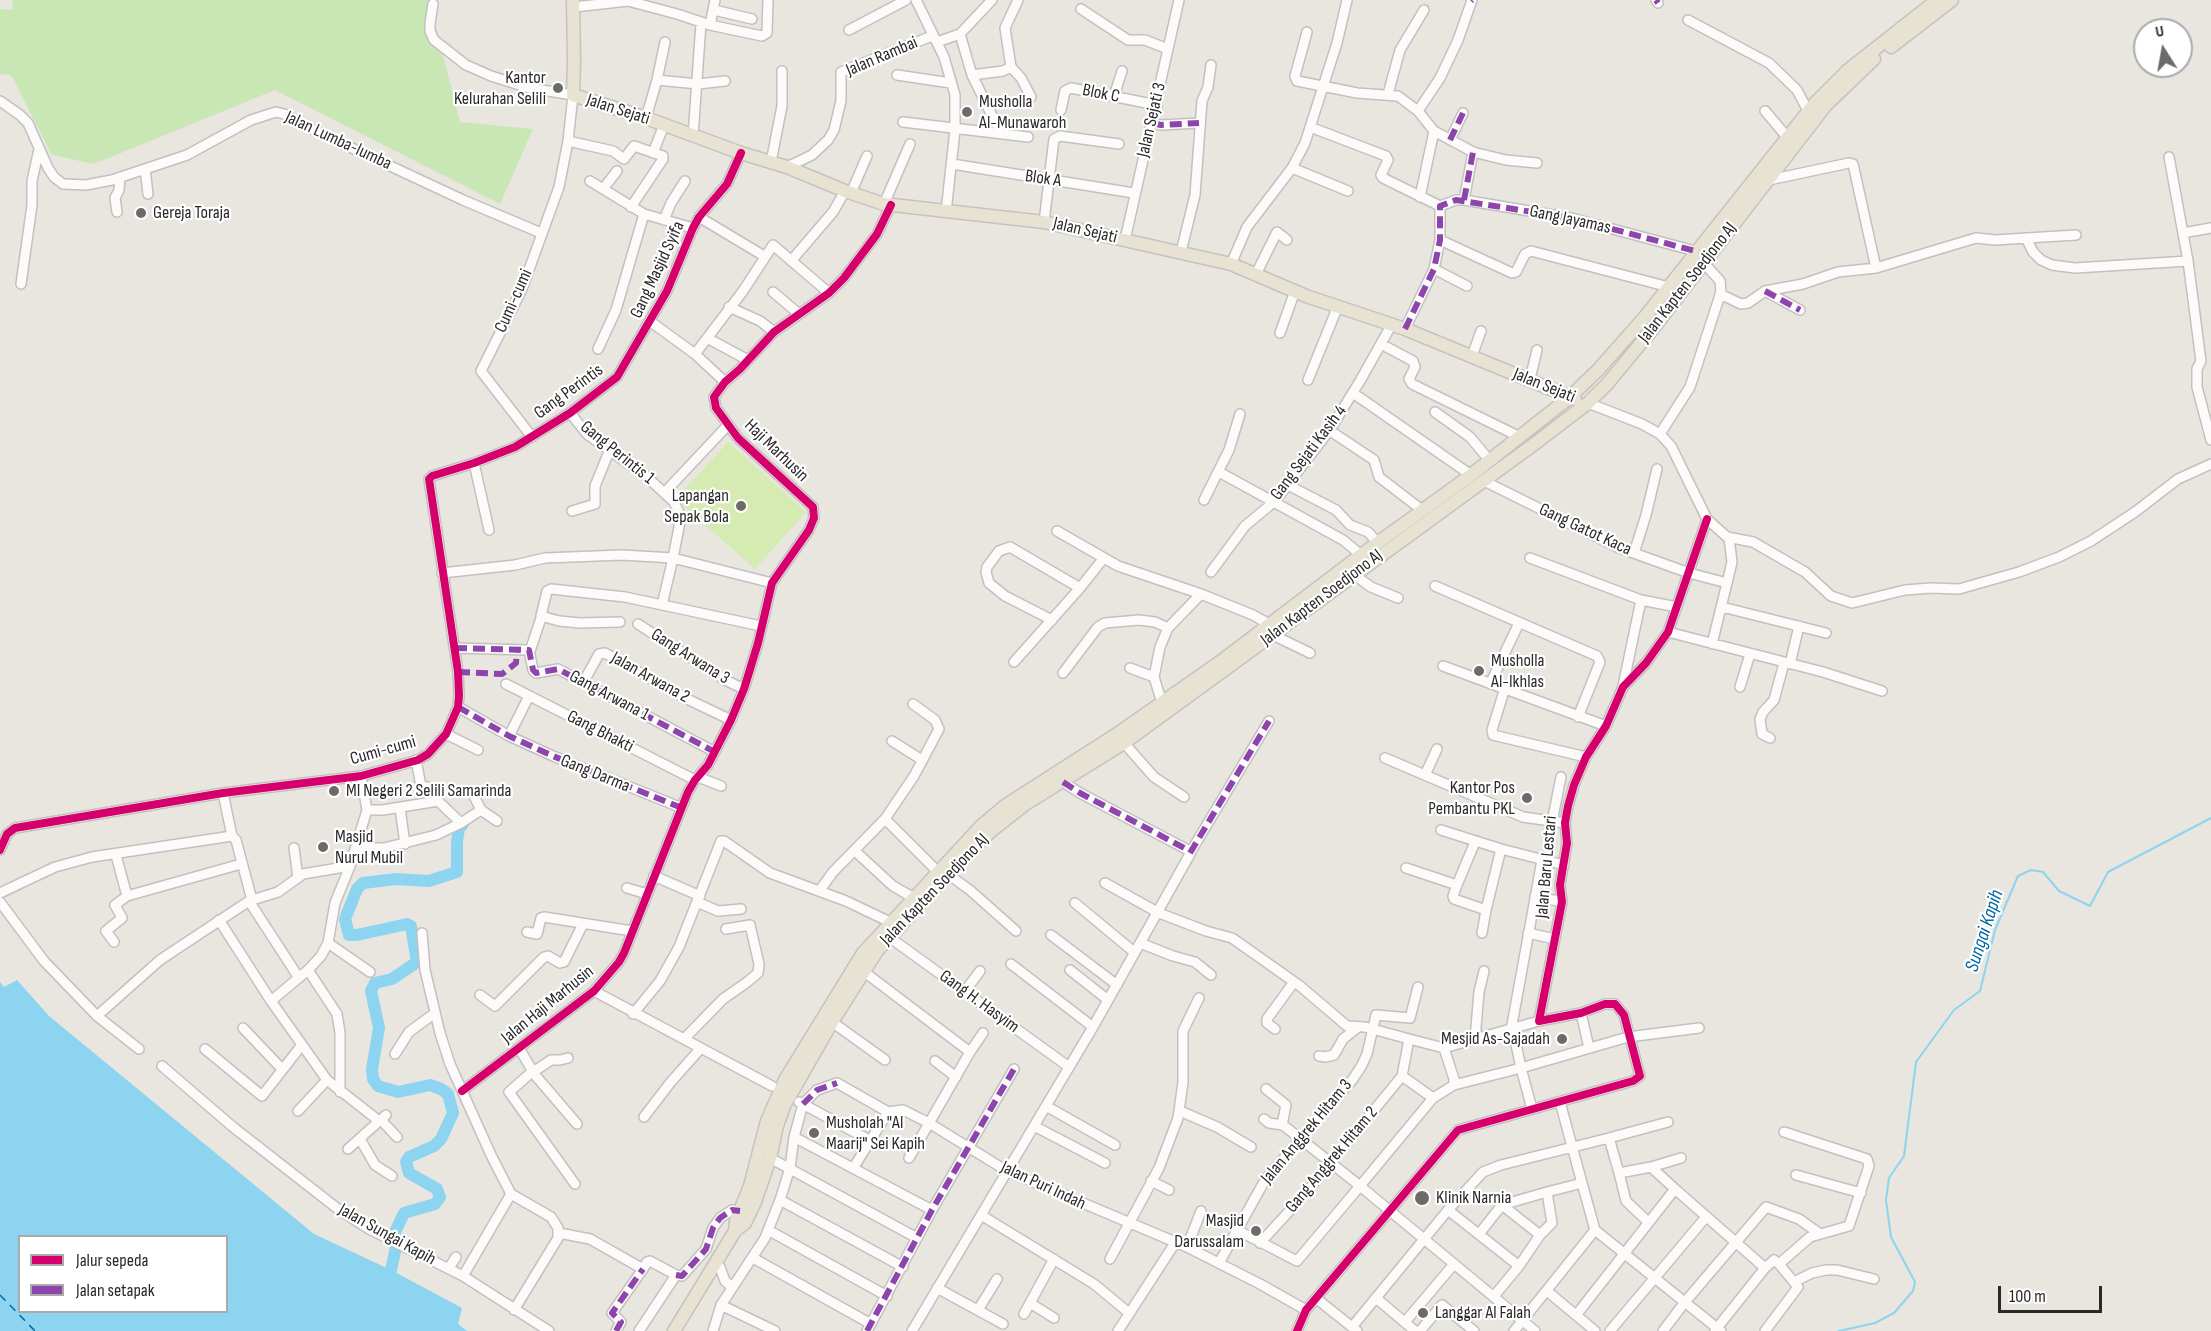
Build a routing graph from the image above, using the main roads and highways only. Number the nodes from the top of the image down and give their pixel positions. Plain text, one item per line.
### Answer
1 (1937, 0) edge
2 (1952, 0) edge
3 (573, 4) edge
4 (1912, 25) junction
5 (1719, 234) junction
6 (1701, 257) junction
7 (1570, 397) junction
8 (1588, 403) junction
9 (1271, 630) junction
10 (1258, 639) junction
11 (943, 873) junction
12 (927, 891) junction
13 (739, 1221) junction
14 (674, 1331) edge

1 - 4 main road, Jalan Kapten Soedjono AJ
2 - 4 main road, Jalan Kapten Soedjono AJ
3 - 7 main road, Jalan Sejati
4 - 5 main road, Jalan Kapten Soedjono AJ
4 - 5 main road, Jalan Kapten Soedjono AJ
5 - 6 main road, Jalan Kapten Soedjono AJ
6 - 7 main road, Jalan Kapten Soedjono AJ
6 - 8 main road, Jalan Kapten Soedjono AJ
7 - 8 main road, Jalan Sejati
7 - 9 main road, Jalan Kapten Soedjono AJ
8 - 9 main road, Jalan Kapten Soedjono AJ
9 - 10 main road, Jalan Kapten Soedjono AJ
10 - 11 main road, Jalan Kapten Soedjono AJ
10 - 11 main road, Jalan Kapten Soedjono AJ
11 - 12 main road, Jalan Kapten Soedjono AJ
12 - 13 main road, Jalan Kapten Soedjono AJ
12 - 13 main road, Jalan Kapten Soedjono AJ
13 - 14 main road

